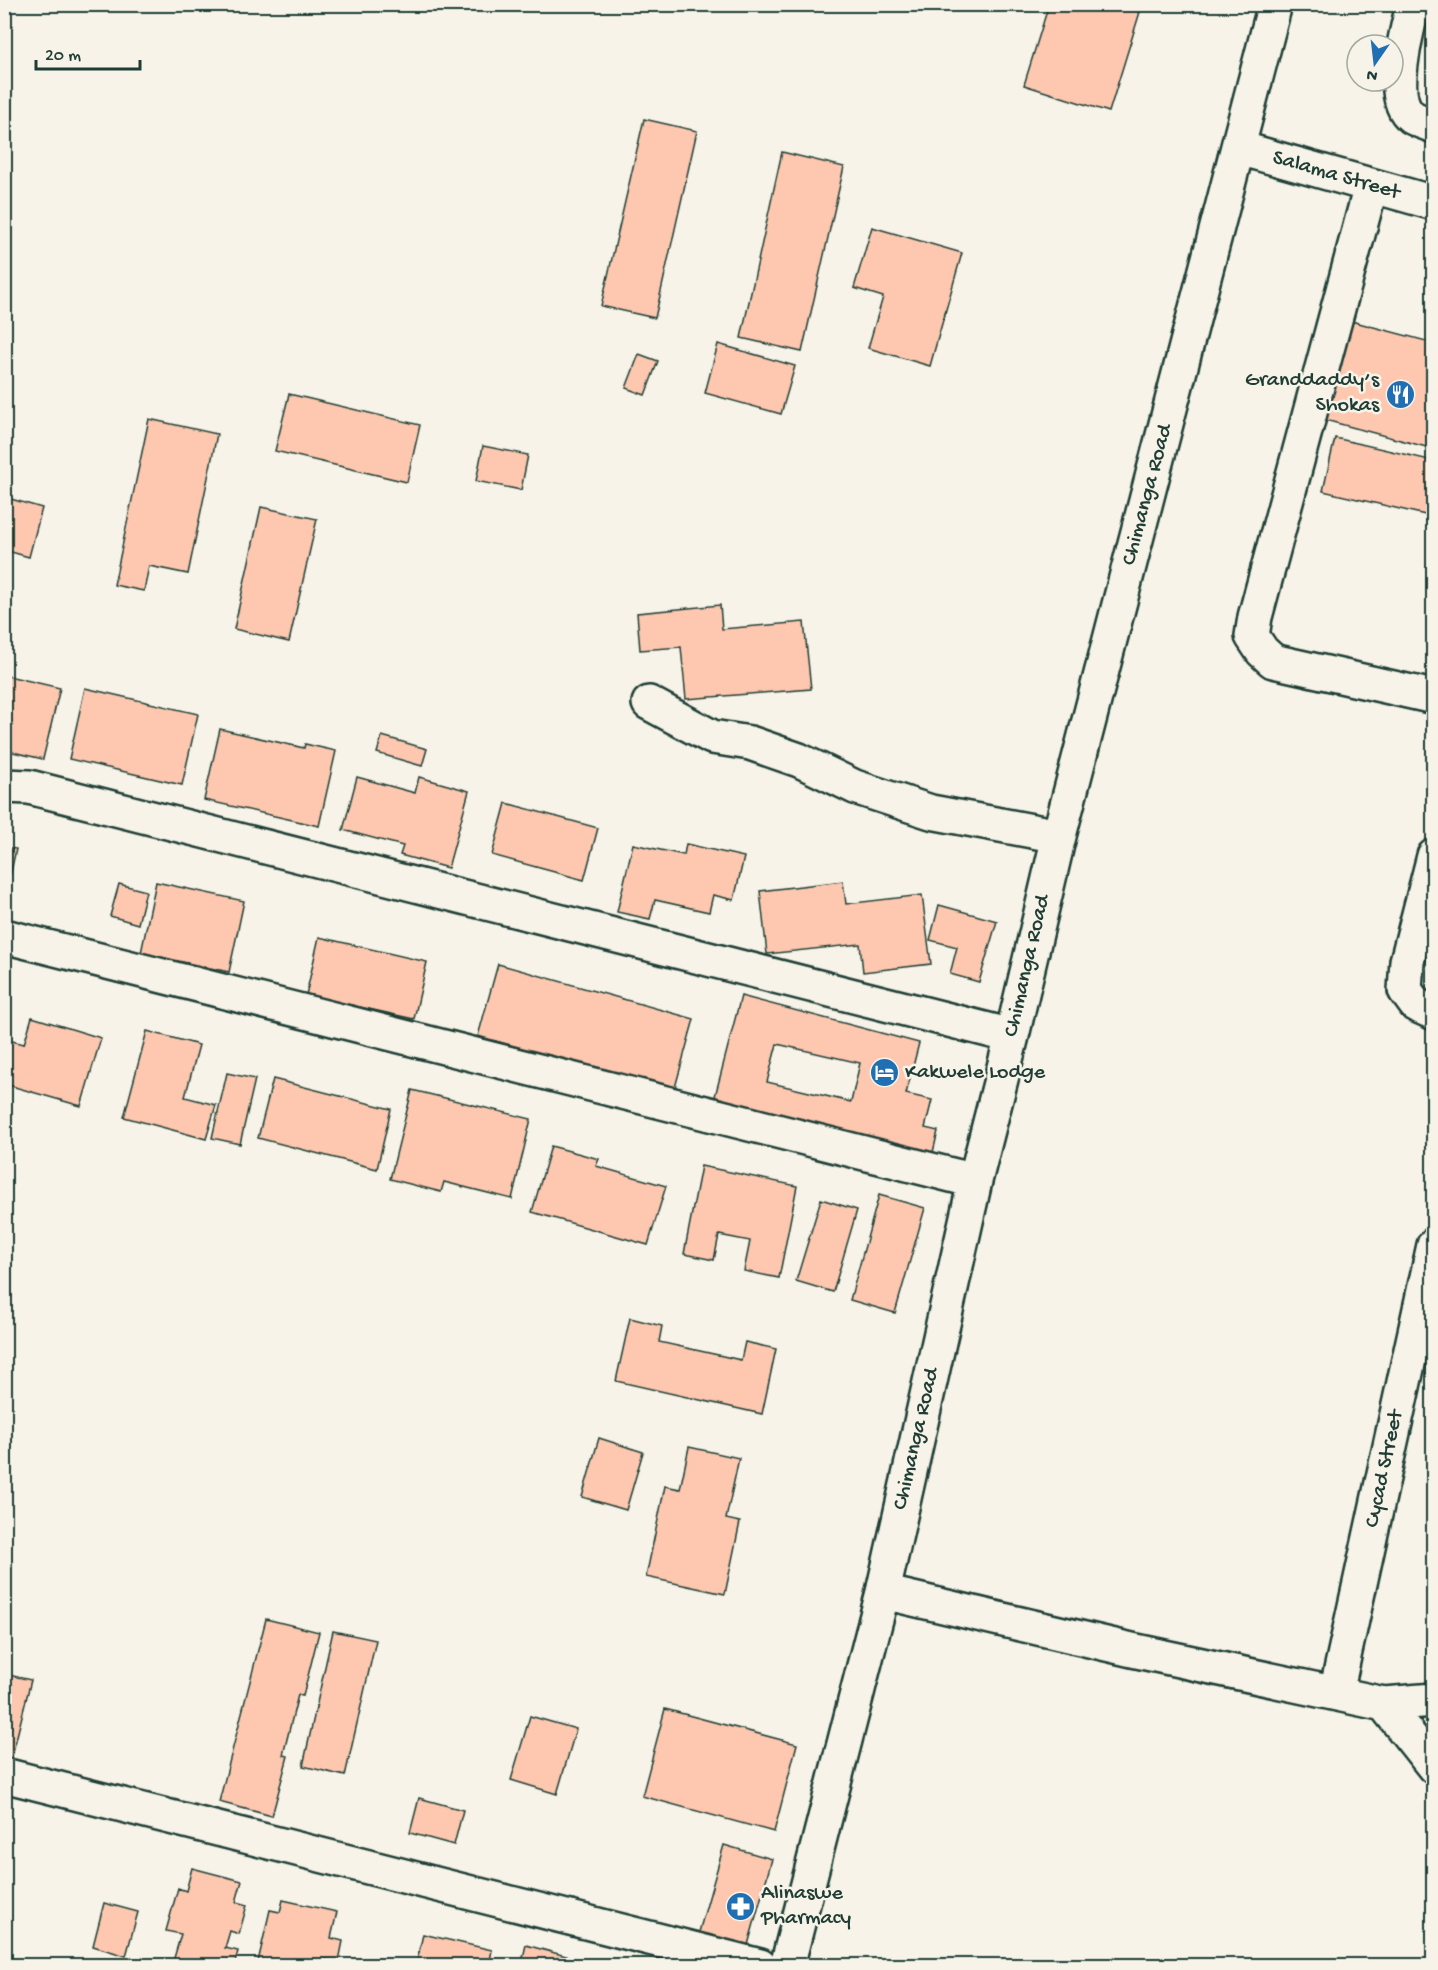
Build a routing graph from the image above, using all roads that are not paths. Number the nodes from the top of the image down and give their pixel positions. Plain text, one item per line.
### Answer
1 (1275, 4) edge
2 (1413, 4) edge
3 (1434, 126) edge
4 (1239, 148) junction
5 (1371, 186) junction
6 (1434, 203) edge
7 (1434, 697) edge
8 (649, 703) dead end
9 (4, 786) edge
10 (1059, 836) junction
11 (1434, 856) edge
12 (4, 936) edge
13 (1434, 1013) edge
14 (1012, 1036) junction
15 (975, 1181) junction
16 (1434, 1245) edge
17 (883, 1592) junction
18 (1336, 1693) junction
19 (1434, 1700) edge
20 (1384, 1704) junction
21 (1434, 1767) edge
22 (4, 1775) edge
23 (760, 1965) edge
24 (787, 1965) edge

1 - 4 street, Chimanga Road
2 - 3 street
4 - 5 street, Salama Street
4 - 10 street, Chimanga Road
5 - 6 street, Salama Street
5 - 7 street
8 - 10 street
9 - 14 street
10 - 14 street, Chimanga Road
11 - 13 street
12 - 15 street
14 - 15 street, Chimanga Road
15 - 17 street, Chimanga Road
16 - 18 street, Cycad Street
17 - 18 street
17 - 24 street, Chimanga Road
18 - 20 street
19 - 20 street
20 - 21 street
22 - 23 street

